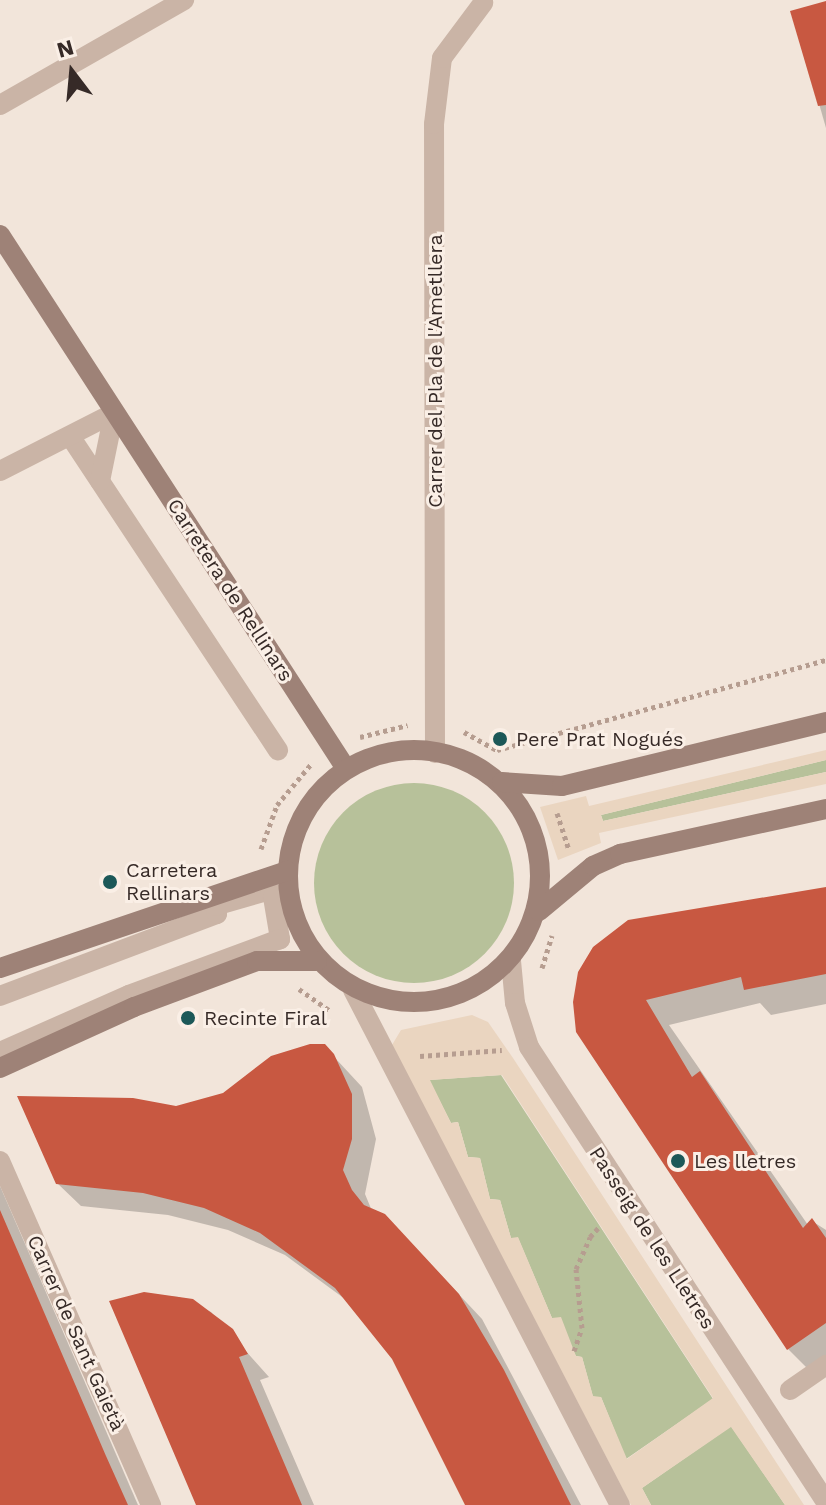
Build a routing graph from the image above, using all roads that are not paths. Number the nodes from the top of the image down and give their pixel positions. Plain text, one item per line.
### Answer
1 (184, 0) edge
2 (478, 1) edge
3 (0, 105) edge
4 (0, 235) edge
5 (114, 413) junction
6 (70, 436) junction
7 (0, 471) edge
8 (100, 481) junction
9 (826, 722) edge
10 (278, 750) dead end
11 (435, 753) junction
12 (340, 759) junction
13 (502, 782) junction
14 (826, 809) edge
15 (287, 871) junction
16 (539, 911) junction
17 (317, 961) junction
18 (511, 961) junction
19 (0, 968) edge
20 (353, 990) junction
21 (0, 996) edge
22 (0, 1052) edge
23 (0, 1068) edge
24 (0, 1161) edge
25 (826, 1365) edge
26 (790, 1390) dead end
27 (826, 1502) edge
28 (151, 1505) edge
29 (620, 1505) edge

1 - 3 street
2 - 11 street, Carrer del Pla de l'Ametllera
4 - 5 street, Carretera de Rellinars
5 - 6 street
5 - 8 street
5 - 12 street, Carretera de Rellinars
6 - 7 street
6 - 8 street
8 - 10 street
9 - 13 street
11 - 12 street
11 - 13 street
12 - 15 street
13 - 16 street
14 - 16 street
15 - 17 street
15 - 19 street
16 - 18 street
17 - 20 street
17 - 23 street
18 - 20 street
18 - 27 street, Passeig de les Lletres
20 - 29 street
21 - 22 street
24 - 28 street, Carrer de Sant Gaietà
25 - 26 street

